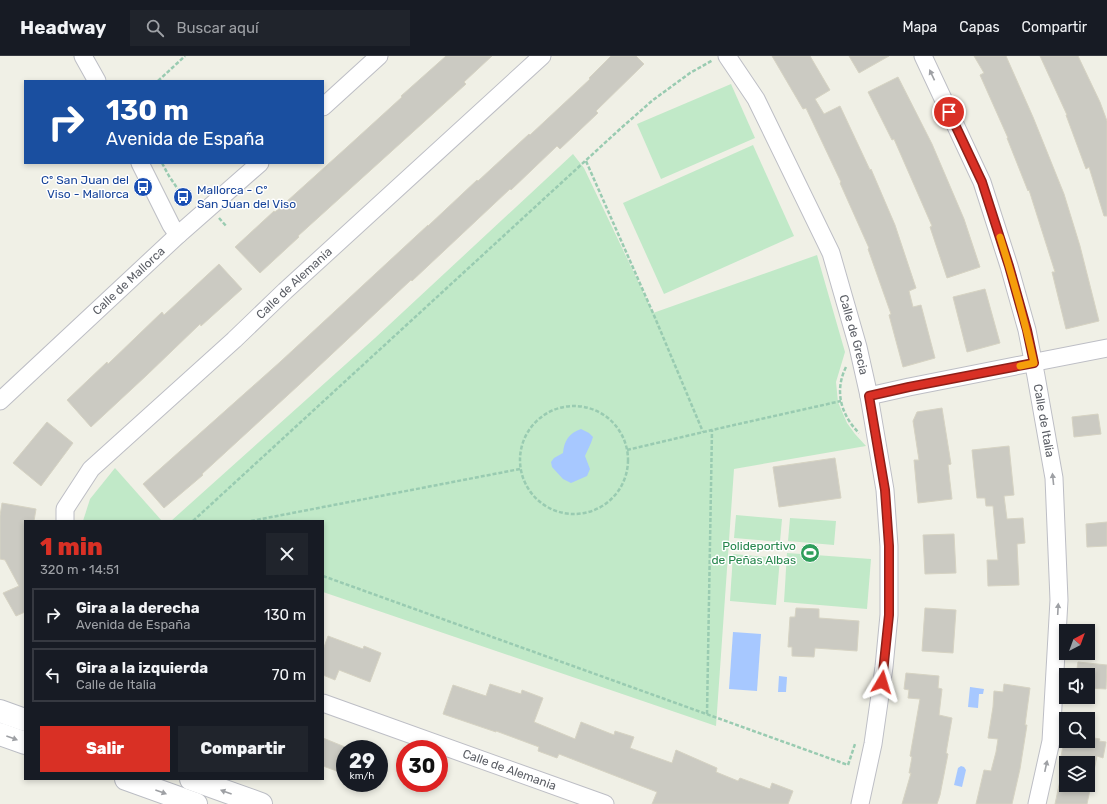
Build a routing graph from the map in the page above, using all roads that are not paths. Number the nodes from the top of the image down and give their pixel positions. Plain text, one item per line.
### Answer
1 (84, 56) edge
2 (379, 56) edge
3 (542, 56) edge
4 (923, 56) edge
5 (721, 58) edge
6 (96, 80) edge
7 (324, 106) edge
8 (140, 164) edge
9 (259, 164) edge
10 (178, 235) junction
11 (1107, 348) edge
12 (1034, 363) junction
13 (869, 396) junction
14 (0, 401) edge
15 (65, 520) edge
16 (324, 703) edge
17 (0, 711) edge
18 (24, 720) edge
19 (0, 734) edge
20 (24, 743) edge
21 (129, 780) edge
22 (194, 780) edge
23 (196, 804) edge
24 (261, 804) edge
25 (605, 804) edge
26 (860, 804) edge
27 (1037, 804) edge

1 - 6 street
2 - 7 street
3 - 15 street, Calle de Alemania
12 -> 4 street, Calle de Italia
5 - 13 street, Calle de Grecia
8 - 10 street
9 - 10 street, Calle de Mallorca
10 - 14 street, Calle de Mallorca
11 - 12 street
12 - 13 street
27 -> 12 street, Calle de Italia
13 - 26 street, Calle de Grecia
16 - 25 street, Calle de Alemania
17 - 18 main road
19 -> 20 main road
21 -> 23 main road
24 -> 22 main road

